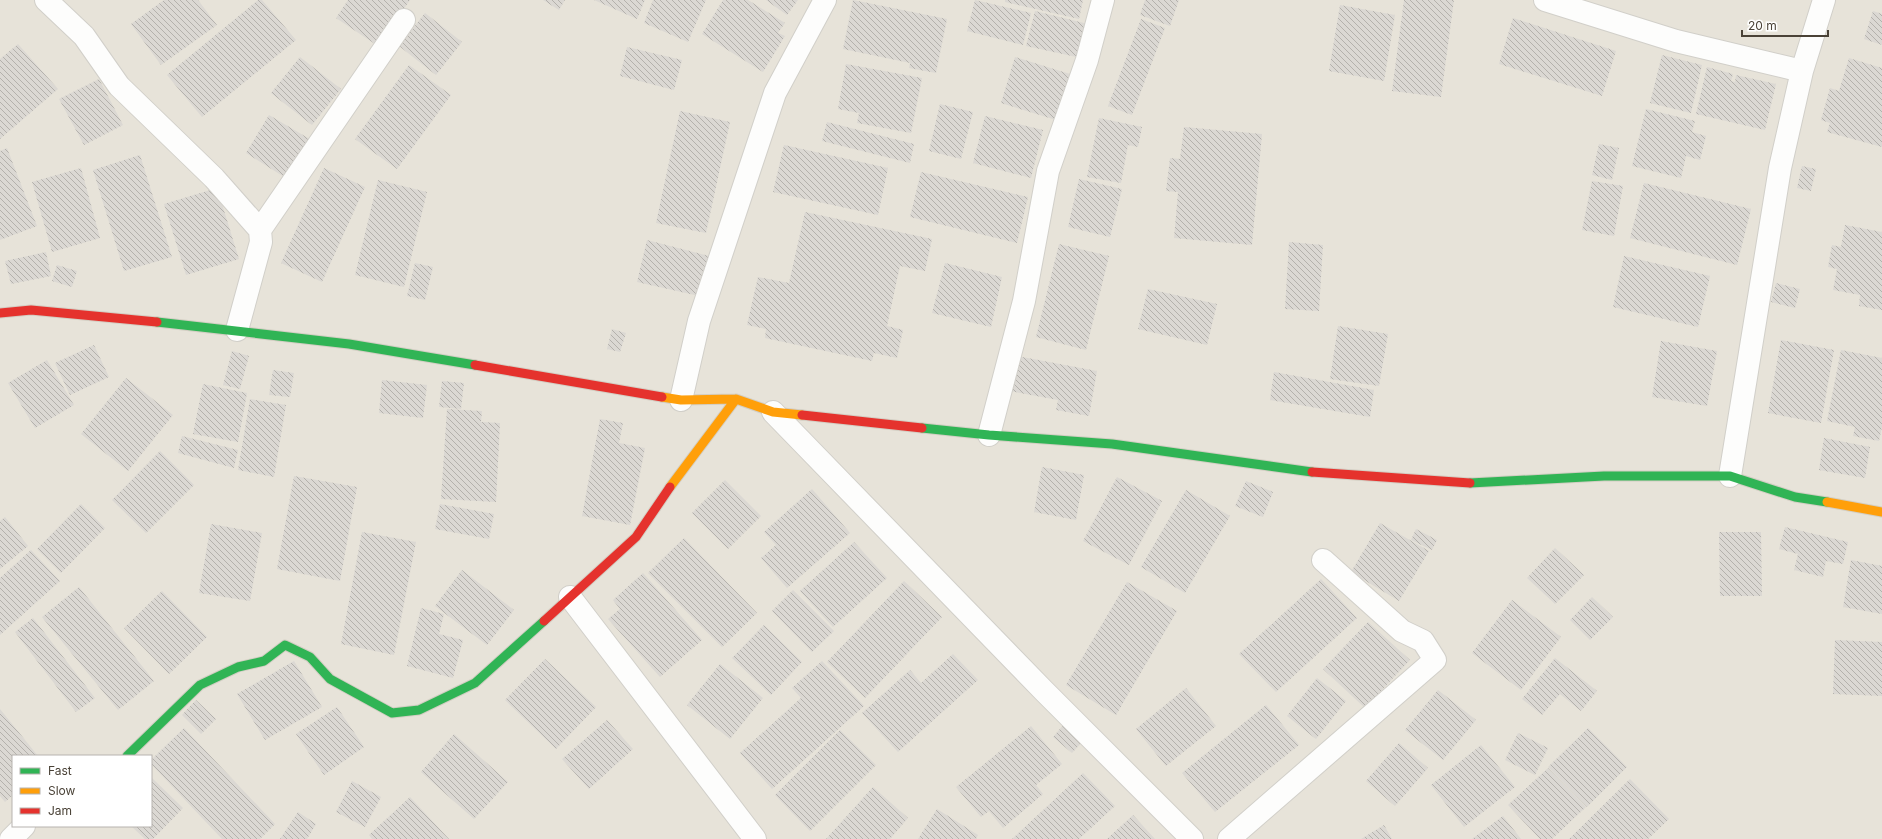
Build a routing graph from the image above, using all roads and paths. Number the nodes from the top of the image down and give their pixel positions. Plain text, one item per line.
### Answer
1 (46, 0) edge
2 (825, 0) edge
3 (1104, 0) edge
4 (1545, 0) edge
5 (1824, 0) edge
6 (404, 20) dead end
7 (1802, 70) junction
8 (260, 230) junction
9 (0, 313) edge
10 (238, 330) junction
11 (736, 399) junction
12 (681, 400) junction
13 (773, 412) junction
14 (989, 435) junction
15 (1730, 476) junction
16 (1882, 512) edge
17 (1323, 560) dead end
18 (570, 597) junction
19 (128, 755) edge
20 (23, 827) edge
21 (11, 839) edge
22 (755, 839) edge
23 (1192, 839) edge
24 (1229, 839) edge

1 - 8 street
2 - 12 street
3 - 14 street
4 - 7 street
5 - 7 street
6 - 8 street
7 - 15 street
8 - 10 street
9 - 10 street
10 - 12 street
11 - 12 street
11 - 13 street
11 - 18 street
13 - 14 street
13 - 23 street
14 - 15 street
15 - 16 street
17 - 24 street
18 - 19 street
18 - 22 street
20 - 21 street

